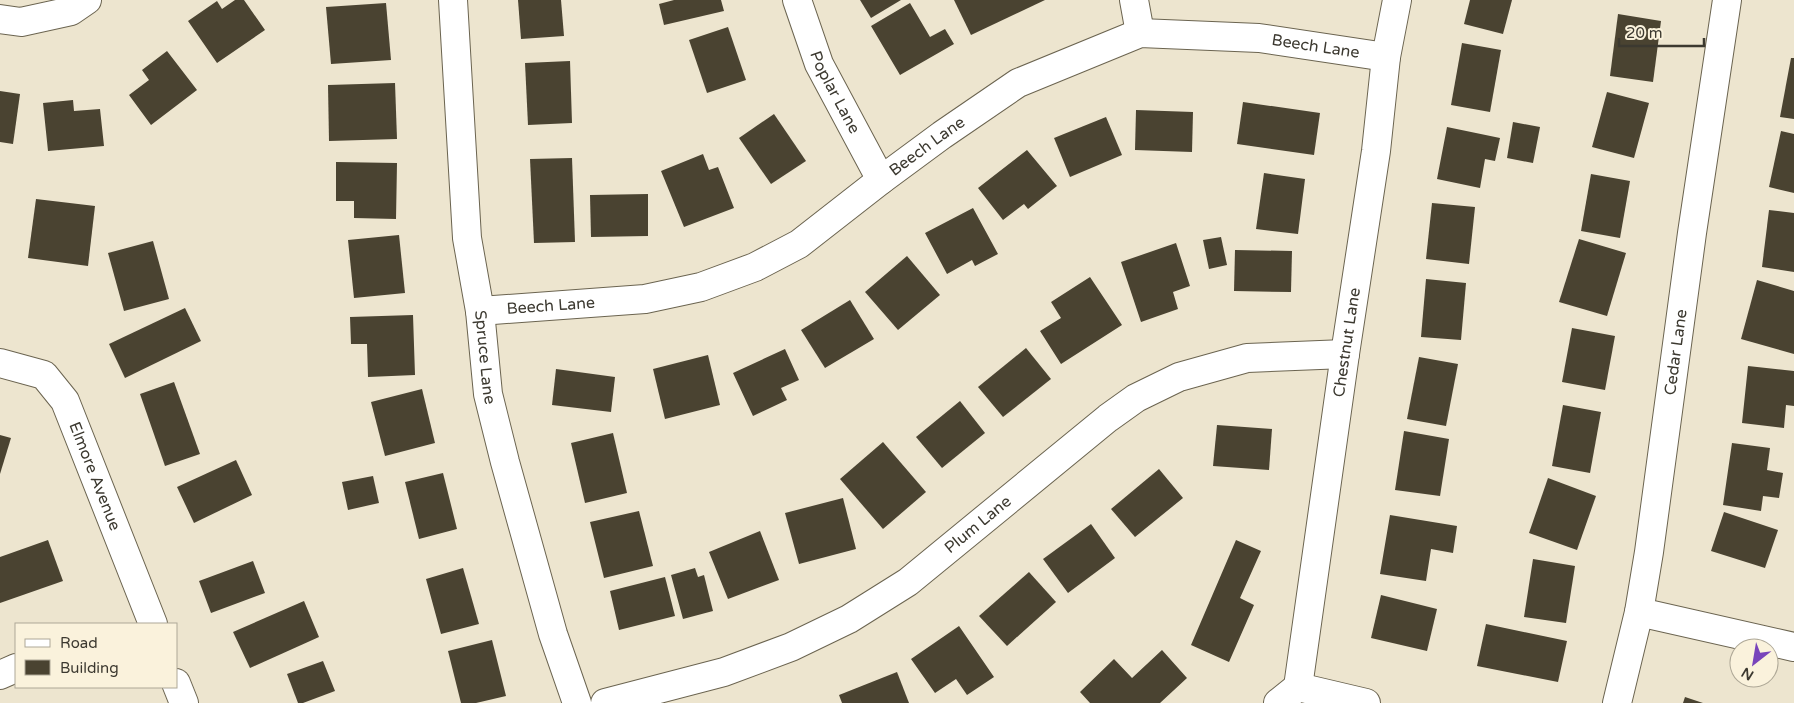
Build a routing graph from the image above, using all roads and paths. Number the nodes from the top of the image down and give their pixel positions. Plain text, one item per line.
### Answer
1 (87, 0) edge
2 (453, 0) edge
3 (797, 0) edge
4 (1134, 0) edge
5 (1397, 0) edge
6 (1727, 0) edge
7 (0, 20) edge
8 (1140, 33) junction
9 (1386, 57) junction
10 (881, 180) junction
11 (480, 311) junction
12 (1345, 354) junction
13 (0, 363) edge
14 (1639, 612) junction
15 (144, 622) edge
16 (1794, 647) edge
17 (15, 668) edge
18 (0, 675) edge
19 (178, 688) edge
20 (1288, 695) edge
21 (184, 703) edge
22 (577, 703) edge
23 (605, 703) edge
24 (1366, 703) edge
25 (1617, 703) edge

1 - 7 street
2 - 11 street, Spruce Lane
3 - 10 street, Poplar Lane
4 - 8 street
5 - 9 street, Chestnut Lane
6 - 14 street, Cedar Lane
8 - 9 street, Beech Lane
8 - 10 street, Beech Lane
9 - 12 street, Chestnut Lane
10 - 11 street, Beech Lane
11 - 22 street, Spruce Lane
12 - 20 street, Chestnut Lane
12 - 23 street, Plum Lane
13 - 15 street, Elmore Avenue
14 - 16 street
14 - 25 street, Cedar Lane
17 - 18 street
19 - 21 street
20 - 24 street

